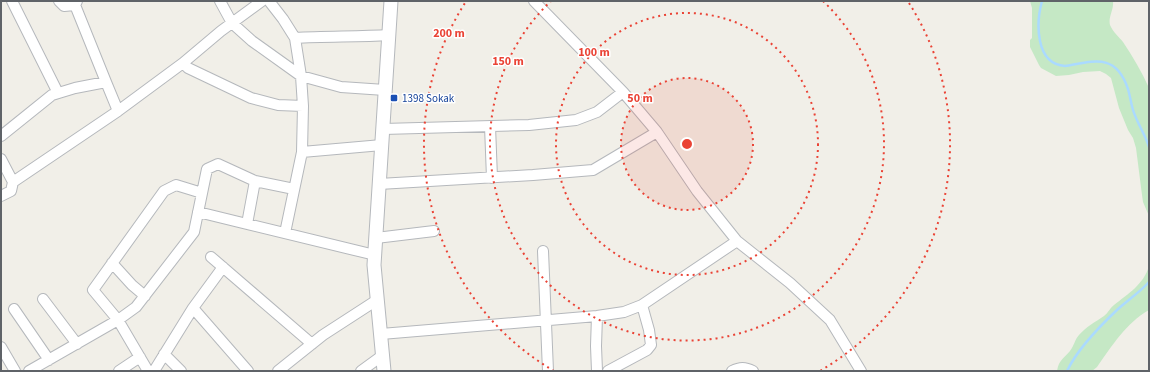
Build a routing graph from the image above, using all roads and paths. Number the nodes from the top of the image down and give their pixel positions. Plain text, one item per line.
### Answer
1 (12, 1) edge
2 (59, 1) edge
3 (220, 1) edge
4 (262, 1) edge
5 (269, 1) edge
6 (391, 1) edge
7 (534, 1) edge
8 (76, 3) edge
9 (232, 23) junction
10 (389, 35) junction
11 (295, 38) junction
12 (183, 63) junction
13 (301, 76) junction
14 (106, 82) junction
15 (385, 90) junction
16 (623, 92) junction
17 (58, 93) junction
18 (303, 106) junction
19 (118, 111) junction
20 (490, 126) junction
21 (383, 129) junction
22 (657, 132) junction
23 (1, 136) edge
24 (382, 145) junction
25 (302, 152) junction
26 (1, 159) edge
27 (492, 178) junction
28 (255, 181) junction
29 (13, 182) junction
30 (380, 184) junction
31 (294, 189) junction
32 (202, 193) junction
33 (1, 196) edge
34 (198, 212) junction
35 (247, 224) junction
36 (434, 231) dead end
37 (285, 233) junction
38 (376, 238) junction
39 (737, 241) junction
40 (543, 251) dead end
41 (375, 255) junction
42 (211, 257) dead end
43 (112, 263) junction
44 (223, 267) junction
45 (145, 296) junction
46 (43, 299) dead end
47 (378, 300) junction
48 (642, 305) junction
49 (193, 308) junction
50 (14, 309) dead end
51 (598, 316) junction
52 (118, 320) junction
53 (546, 320) junction
54 (381, 334) junction
55 (77, 344) junction
56 (312, 344) junction
57 (1, 347) edge
58 (164, 354) junction
59 (383, 355) junction
60 (140, 357) junction
61 (49, 360) junction
62 (15, 371) edge
63 (29, 371) edge
64 (119, 371) edge
65 (148, 371) edge
66 (154, 371) edge
67 (181, 371) edge
68 (248, 371) edge
69 (278, 371) edge
70 (361, 371) edge
71 (384, 371) edge
72 (548, 371) edge
73 (597, 371) edge
74 (608, 371) edge
75 (732, 371) edge
76 (754, 371) edge
77 (861, 371) edge

1 - 17 street
2 - 8 street
3 - 9 street
4 - 9 street
5 - 11 street
6 - 10 street
7 - 16 street
8 - 14 street
9 - 12 street
9 - 13 street
10 - 11 street
10 - 15 street
11 - 13 street
12 - 18 street
12 - 19 street
13 - 15 street
13 - 18 street
14 - 17 street
14 - 19 street
15 - 21 street
16 - 20 street
16 - 22 street
17 - 23 street
18 - 25 street
19 - 29 street
20 - 21 street
20 - 27 street
21 - 24 street
22 - 27 street
22 - 39 street
24 - 25 street
24 - 30 street
25 - 31 street
26 - 29 street
27 - 30 street
28 - 31 street
28 - 32 street
28 - 35 street
29 - 33 street
30 - 38 street
31 - 37 street
32 - 34 street
32 - 43 street
34 - 35 street
34 - 45 street
35 - 37 street
36 - 38 street
37 - 41 street
38 - 41 street
39 - 48 street
39 - 77 street
40 - 53 street
41 - 47 street
42 - 44 street
43 - 45 street
43 - 52 street
44 - 49 street
44 - 56 street
45 - 52 street
46 - 55 street
47 - 54 street
47 - 56 street
48 - 51 street
48 - 74 street
49 - 58 street
49 - 68 street
50 - 61 street
51 - 53 street
51 - 73 street
52 - 55 street
52 - 60 street
53 - 54 street
53 - 72 street
54 - 59 street
55 - 61 street
56 - 69 street
57 - 62 street
58 - 66 street
58 - 67 street
59 - 70 street
59 - 71 street
60 - 64 street
60 - 65 street
61 - 63 street
75 - 76 street

